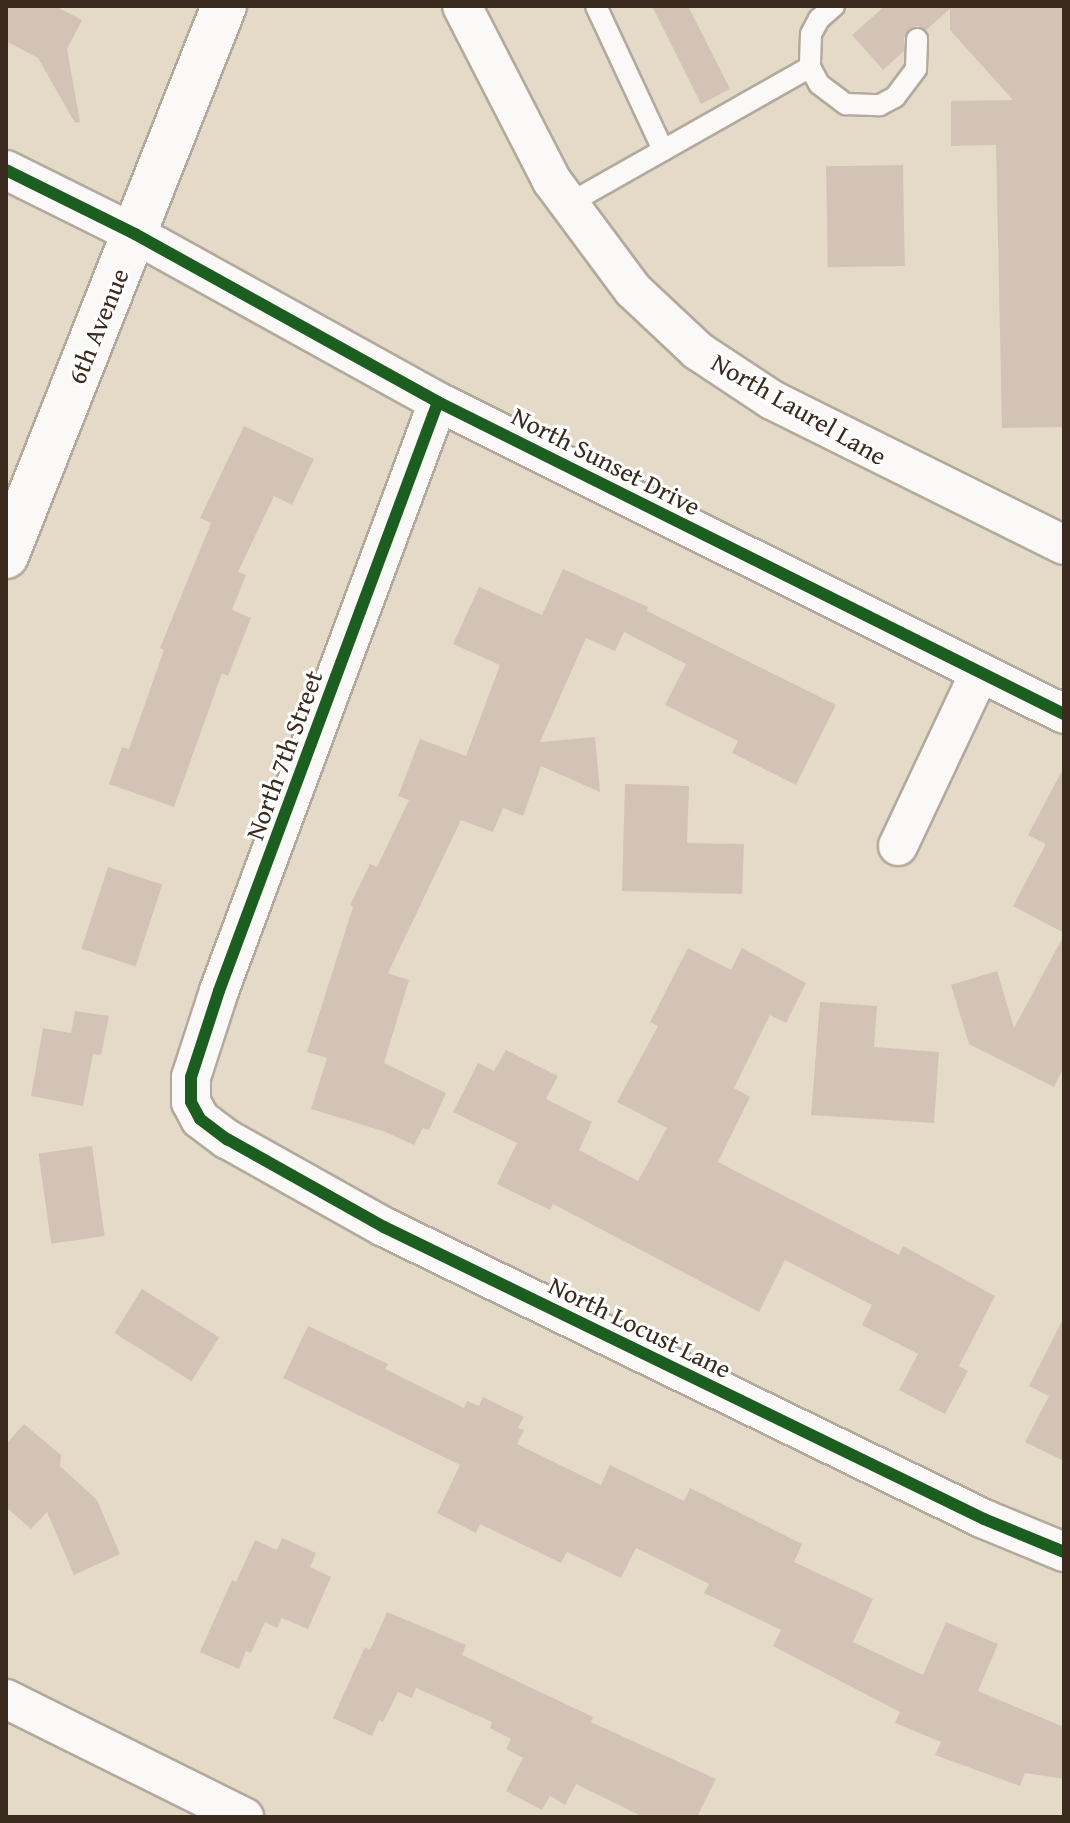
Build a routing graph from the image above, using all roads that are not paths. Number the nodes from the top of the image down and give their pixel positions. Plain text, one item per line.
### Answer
1 (224, 6) edge
2 (462, 6) edge
3 (596, 6) edge
4 (834, 6) edge
5 (917, 39) dead end
6 (810, 67) junction
7 (663, 150) junction
8 (6, 170) edge
9 (568, 204) junction
10 (135, 234) junction
11 (438, 402) junction
12 (1064, 545) edge
13 (6, 556) edge
14 (980, 672) junction
15 (1064, 714) edge
16 (898, 846) dead end
17 (205, 1124) joint
18 (1064, 1552) edge
19 (6, 1699) edge
20 (244, 1817) edge

1 - 10 street, 6th Avenue
2 - 9 street, North Laurel Lane
3 - 7 lane
4 - 6 lane
5 - 6 lane
6 - 7 lane
7 - 9 lane
8 - 10 street, North Sunset Drive
9 - 12 street, North Laurel Lane
10 - 11 street, North Sunset Drive
10 - 13 street, 6th Avenue
11 - 14 street, North Sunset Drive
11 - 17 street, North 7th Street
14 - 15 street, North Sunset Drive
14 - 16 street
17 - 18 street, North Locust Lane
19 - 20 street

